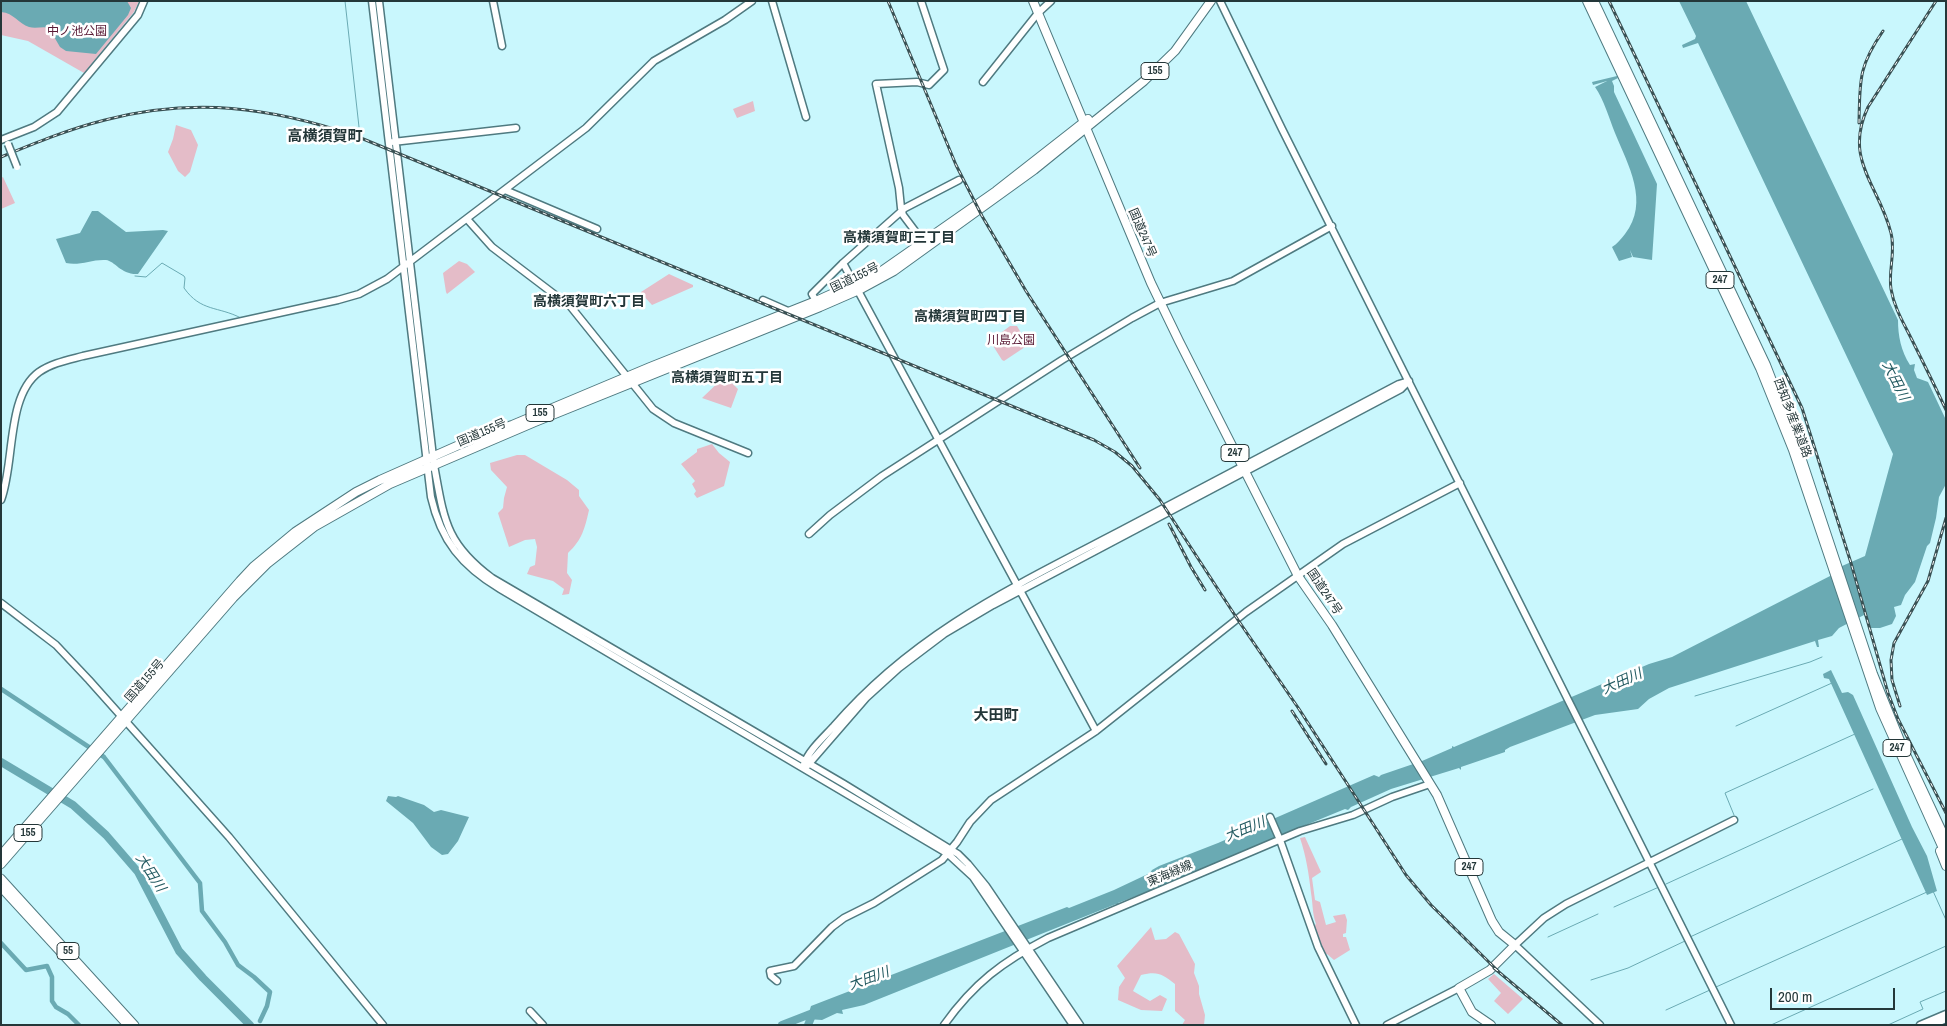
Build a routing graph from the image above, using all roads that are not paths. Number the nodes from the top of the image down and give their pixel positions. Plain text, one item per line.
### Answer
1 (144, 1) edge
2 (372, 1) edge
3 (379, 1) edge
4 (494, 1) edge
5 (752, 1) edge
6 (772, 1) edge
7 (921, 1) edge
8 (1033, 1) edge
9 (1051, 1) edge
10 (1205, 1) edge
11 (1210, 1) edge
12 (1220, 1) edge
13 (1588, 1) edge
14 (1594, 1) edge
15 (1038, 13) junction
16 (502, 46) dead end
17 (983, 82) dead end
18 (806, 118) dead end
19 (1085, 125) junction
20 (516, 128) dead end
21 (5, 141) edge
22 (392, 142) junction
23 (17, 169) dead end
24 (959, 180) dead end
25 (505, 190) junction
26 (902, 211) junction
27 (467, 219) junction
28 (1332, 226) junction
29 (597, 229) dead end
30 (924, 243) junction
31 (843, 262) junction
32 (407, 263) junction
33 (857, 287) junction
34 (763, 300) dead end
35 (816, 301) junction
36 (1160, 303) junction
37 (788, 311) junction
38 (629, 380) junction
39 (1409, 381) junction
40 (940, 439) junction
41 (748, 453) dead end
42 (430, 462) junction
43 (1243, 469) junction
44 (1460, 483) junction
45 (1, 500) edge
46 (809, 534) dead end
47 (1834, 567) junction
48 (1298, 576) junction
49 (1020, 588) junction
50 (1, 603) edge
51 (123, 719) junction
52 (1096, 731) junction
53 (806, 764) junction
54 (1429, 782) junction
55 (53, 800) junction
56 (1931, 815) junction
57 (1271, 818) dead end
58 (1734, 820) dead end
59 (1946, 835) edge
60 (1280, 839) junction
61 (1946, 840) edge
62 (949, 852) junction
63 (1, 855) edge
64 (1946, 855) edge
65 (1650, 861) junction
66 (1, 864) edge
67 (1946, 866) edge
68 (1, 878) edge
69 (1, 888) edge
70 (1515, 946) junction
71 (1023, 947) junction
72 (777, 981) dead end
73 (1459, 988) junction
74 (530, 1012) dead end
75 (1946, 1014) edge
76 (1946, 1019) edge
77 (127, 1025) edge
78 (135, 1025) edge
79 (383, 1025) edge
80 (543, 1025) edge
81 (944, 1025) edge
82 (1073, 1025) edge
83 (1080, 1025) edge
84 (1356, 1025) edge
85 (1387, 1025) edge
86 (1491, 1025) edge
87 (1600, 1025) edge
88 (1731, 1025) edge
89 (1920, 1025) edge
90 (1933, 1025) edge

1 - 21 street
2 - 22 street
3 - 22 street
4 - 16 street
5 - 25 street
6 - 18 street
7 - 26 street
8 - 15 highway
9 - 15 street
10 - 19 highway, 国道155号 / 155
11 - 19 highway, 国道155号 / 155
12 - 28 street
13 - 47 highway, 西知多産業道路 / 247
14 - 47 highway, 西知多産業道路 / 247
15 - 17 street
15 - 19 highway
19 - 30 highway, 国道155号 / 155
19 - 33 highway, 国道155号 / 155
19 - 36 highway, 国道247号 / 247
20 - 22 street
21 - 23 street, bridge
22 - 32 street
24 - 26 street
25 - 27 street
25 - 29 street
26 - 30 street
26 - 31 street
27 - 32 street
27 - 38 street
28 - 36 street
28 - 39 street
30 - 33 highway, 国道155号 / 155
31 - 33 street
31 - 35 street
32 - 42 street
32 - 45 street
33 - 35 highway, 国道155号 / 155
33 - 38 highway, 国道155号 / 155
33 - 40 street
34 - 37 street
35 - 37 highway, 国道155号 / 155
36 - 40 street
36 - 43 highway, 国道247号 / 247
37 - 38 highway, 国道155号 / 155
38 - 41 street
38 - 42 highway, 国道155号 / 155
39 - 43 street
39 - 44 street
40 - 46 street
40 - 49 street
42 - 51 highway, 国道155号 / 155
42 - 53 street
43 - 48 highway, 国道247号 / 247
43 - 49 street
44 - 48 street
44 - 65 street
47 - 56 highway, 西知多産業道路 / 247
48 - 52 street
48 - 54 highway, 国道247号 / 247
49 - 52 street
49 - 53 street
50 - 51 street
51 - 55 highway, 国道155号 / 155
51 - 79 street
52 - 62 street
53 - 62 street
54 - 60 street, 東海緑線
54 - 70 highway, 国道247号 / 247
55 - 63 highway, 国道155号 / 155
55 - 66 highway, 国道155号 / 155
56 - 59 highway, 247
56 - 61 highway, 西知多産業道路 / 247
56 - 64 highway, 西知多産業道路 / 247
56 - 67 highway, 247
57 - 60 street
58 - 65 street
60 - 71 street, 東海緑線
60 - 84 street
62 - 71 street
62 - 72 street
65 - 70 street
65 - 88 street
68 - 78 main road, 55
69 - 77 main road, 55
70 - 73 highway
70 - 87 street
71 - 81 street, 東海緑線
71 - 82 street
71 - 83 street
73 - 85 street
73 - 86 highway
74 - 80 street
75 - 89 street
76 - 90 street

